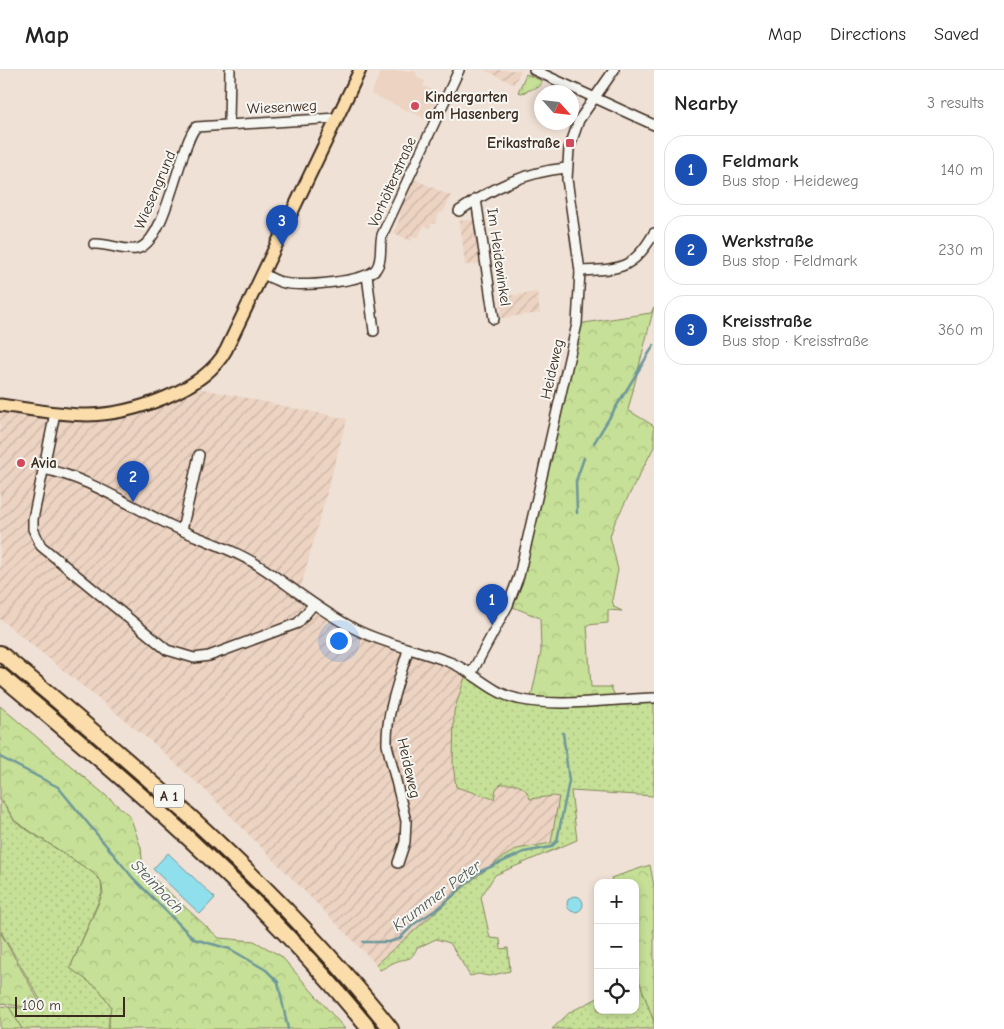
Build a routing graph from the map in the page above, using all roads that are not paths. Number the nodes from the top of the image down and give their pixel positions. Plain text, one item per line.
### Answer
1 (230, 70) edge
2 (360, 70) edge
3 (458, 70) edge
4 (534, 70) edge
5 (614, 70) edge
6 (593, 97) junction
7 (337, 118) junction
8 (229, 123) junction
9 (654, 125) edge
10 (566, 168) junction
11 (476, 199) junction
12 (459, 211) dead end
13 (654, 233) edge
14 (94, 244) dead end
15 (580, 271) junction
16 (263, 274) junction
17 (367, 275) junction
18 (494, 319) dead end
19 (374, 331) dead end
20 (0, 405) edge
21 (55, 413) junction
22 (199, 455) dead end
23 (43, 469) junction
24 (182, 530) junction
25 (314, 605) junction
26 (408, 650) junction
27 (0, 653) edge
28 (471, 674) junction
29 (0, 675) edge
30 (654, 698) edge
31 (398, 863) dead end
32 (369, 1029) edge
33 (391, 1029) edge

1 - 8 street
2 - 7 main road
3 - 17 street, Vorhölterstraße
4 - 6 street
5 - 6 street, Heideweg
6 - 9 street
6 - 10 street, Heideweg
7 - 8 street, Wiesenweg
7 - 16 main road
8 - 14 street, Wiesengrund
10 - 11 street
10 - 15 street, Heideweg
11 - 12 street
11 - 18 street, Im Heidewinkel
13 - 15 street
15 - 28 street, Heideweg
16 - 17 street
16 - 21 main road
17 - 19 street
20 - 21 main road
21 - 23 street
22 - 24 street
23 - 24 street
23 - 25 street
24 - 25 street
25 - 26 street
26 - 28 street
26 - 31 street, Heideweg
27 - 33 highway, A 1
28 - 30 street
29 - 32 highway, A 1

